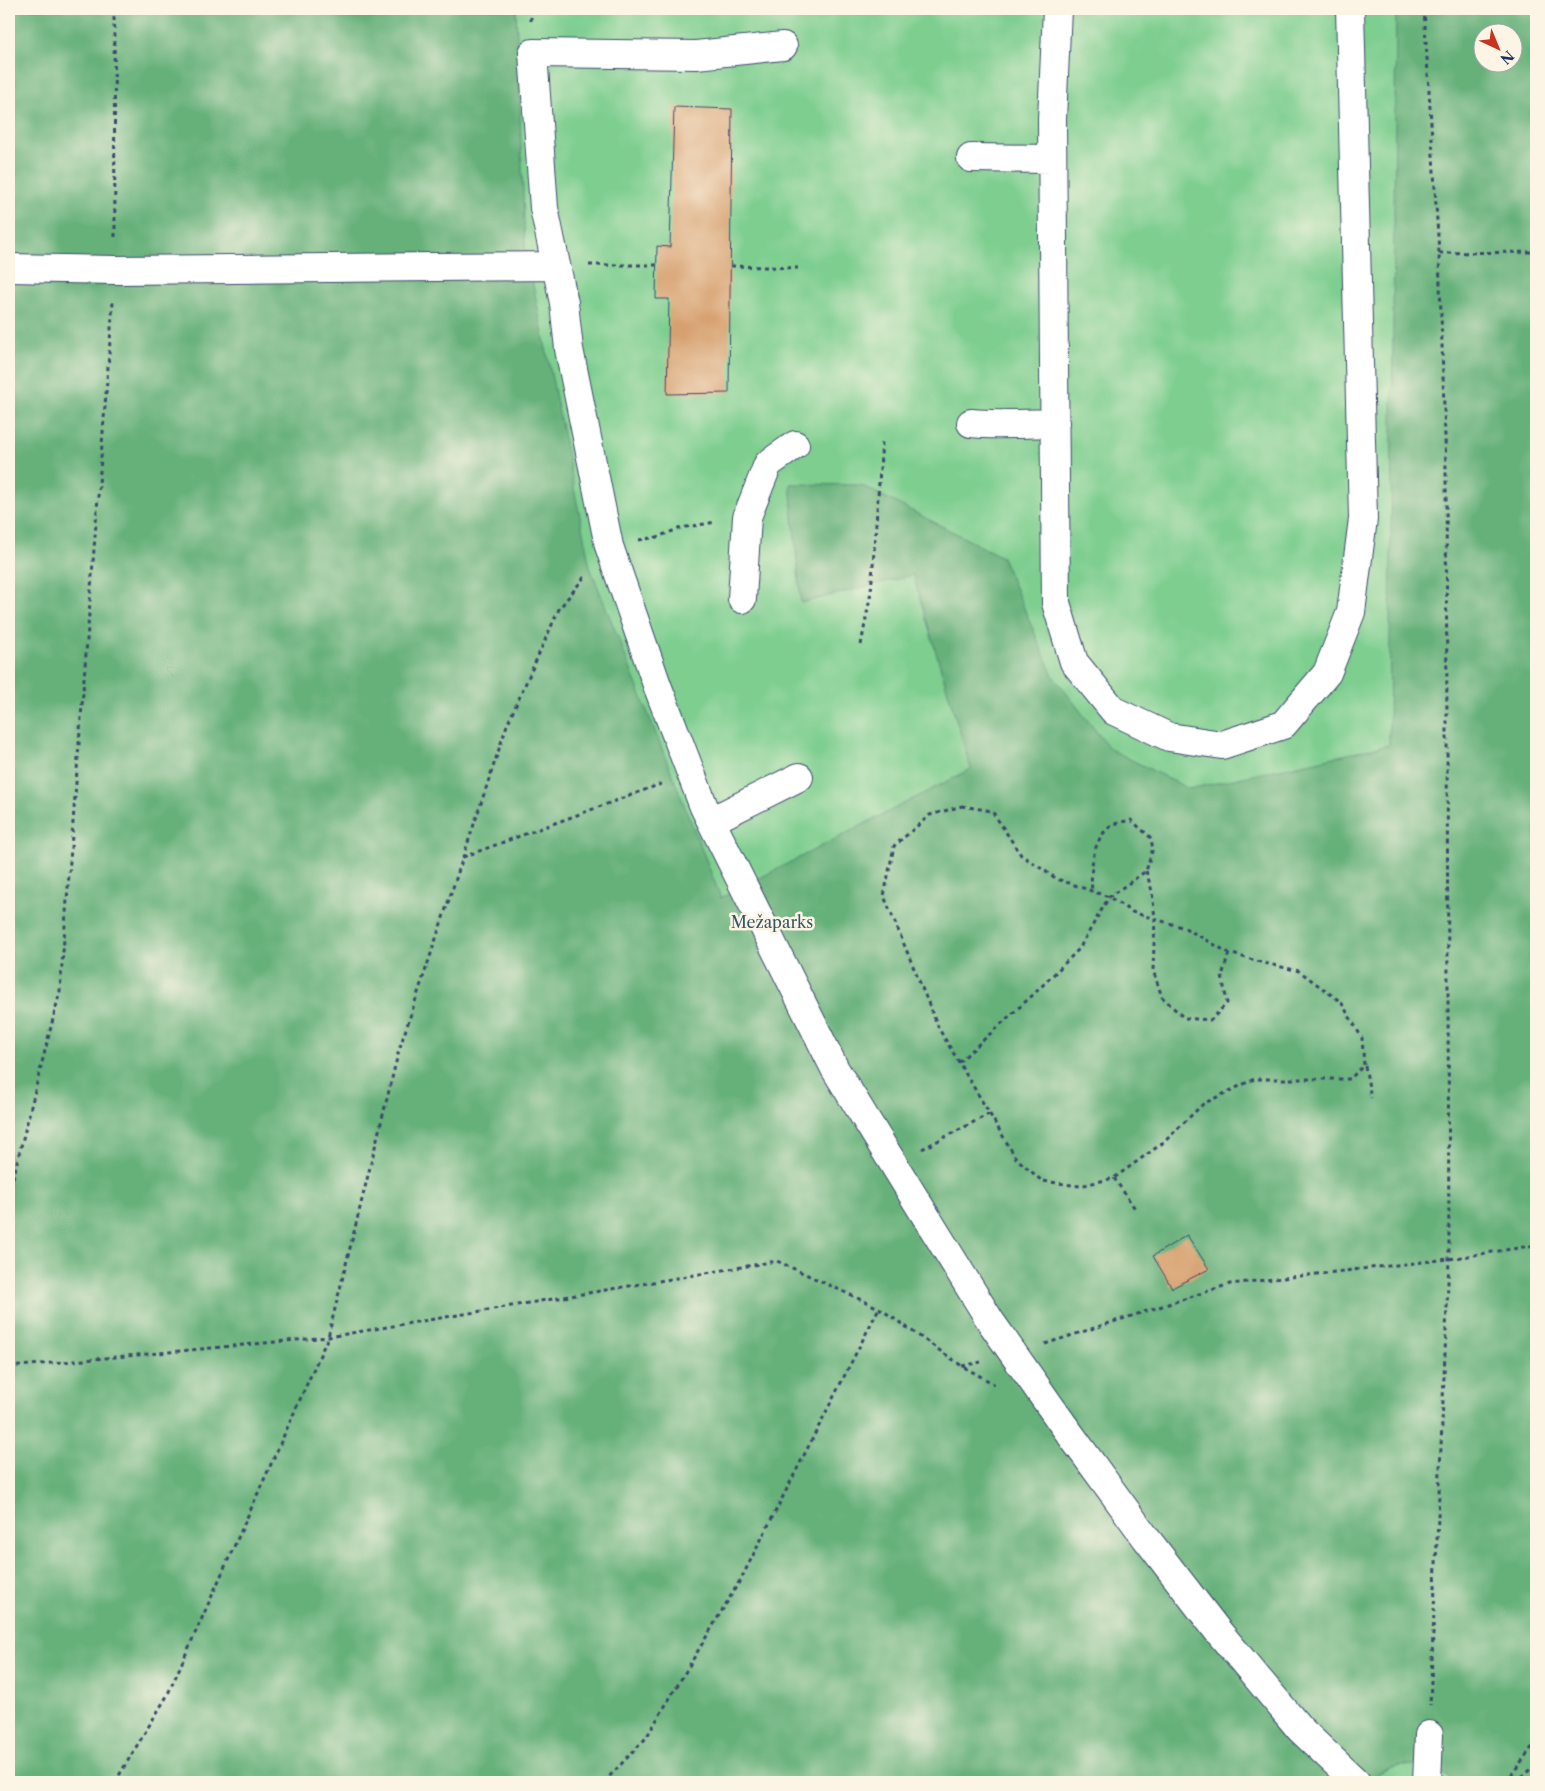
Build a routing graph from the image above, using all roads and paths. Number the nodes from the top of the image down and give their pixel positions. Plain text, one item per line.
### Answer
1 (114, 9) edge
2 (1057, 9) edge
3 (1350, 9) edge
4 (1424, 9) edge
5 (783, 46) dead end
6 (971, 158) dead end
7 (1052, 159) junction
8 (1536, 252) edge
9 (1439, 253) junction
10 (656, 265) dead end
11 (556, 266) junction
12 (730, 266) dead end
13 (9, 268) edge
14 (798, 268) dead end
15 (115, 270) junction
16 (971, 423) dead end
17 (1055, 423) junction
18 (882, 442) dead end
19 (795, 445) dead end
20 (747, 516) junction
21 (609, 546) junction
22 (742, 599) dead end
23 (861, 645) dead end
24 (692, 773) junction
25 (799, 777) dead end
26 (711, 820) junction
27 (463, 857) junction
28 (1146, 871) junction
29 (1092, 892) junction
30 (1109, 897) junction
31 (1155, 919) junction
32 (1229, 953) junction
33 (959, 1062) junction
34 (1364, 1065) junction
35 (1371, 1098) dead end
36 (989, 1114) junction
37 (894, 1164) junction
38 (1114, 1178) junction
39 (9, 1194) edge
40 (1136, 1210) dead end
41 (1536, 1245) edge
42 (1449, 1258) junction
43 (879, 1308) junction
44 (328, 1337) junction
45 (1014, 1354) junction
46 (962, 1366) junction
47 (9, 1367) edge
48 (995, 1385) dead end
49 (1429, 1735) joint
50 (1536, 1742) edge
51 (1536, 1766) edge
52 (116, 1782) edge
53 (604, 1782) edge
54 (1356, 1782) edge
55 (1427, 1782) edge
56 (1506, 1782) edge
57 (1514, 1782) edge

1 - 15 path
2 - 7 street
3 - 17 street
4 - 9 path
5 - 11 street
6 - 7 street
7 - 17 street
8 - 9 path
9 - 42 path
10 - 11 path
11 - 15 street
11 - 21 street
12 - 14 path
13 - 15 street
15 - 39 path
16 - 17 street
18 - 23 path
19 - 20 street
20 - 21 path
20 - 22 street
21 - 24 street
21 - 27 path
24 - 26 street
24 - 27 path
25 - 26 street
26 - 37 street
27 - 44 path
28 - 29 path
28 - 30 path
28 - 31 path
29 - 30 path
29 - 33 path
30 - 31 path
30 - 33 path
31 - 32 path
31 - 32 path
32 - 34 path
33 - 36 path
34 - 35 path
34 - 38 path
36 - 37 path
36 - 38 path
37 - 45 street
38 - 40 path
41 - 42 path
42 - 45 path
42 - 49 path
43 - 44 path
43 - 46 path
43 - 53 path
44 - 47 path
44 - 52 path
45 - 46 path
45 - 54 street
46 - 48 path
49 - 55 street
50 - 56 path
51 - 57 path

